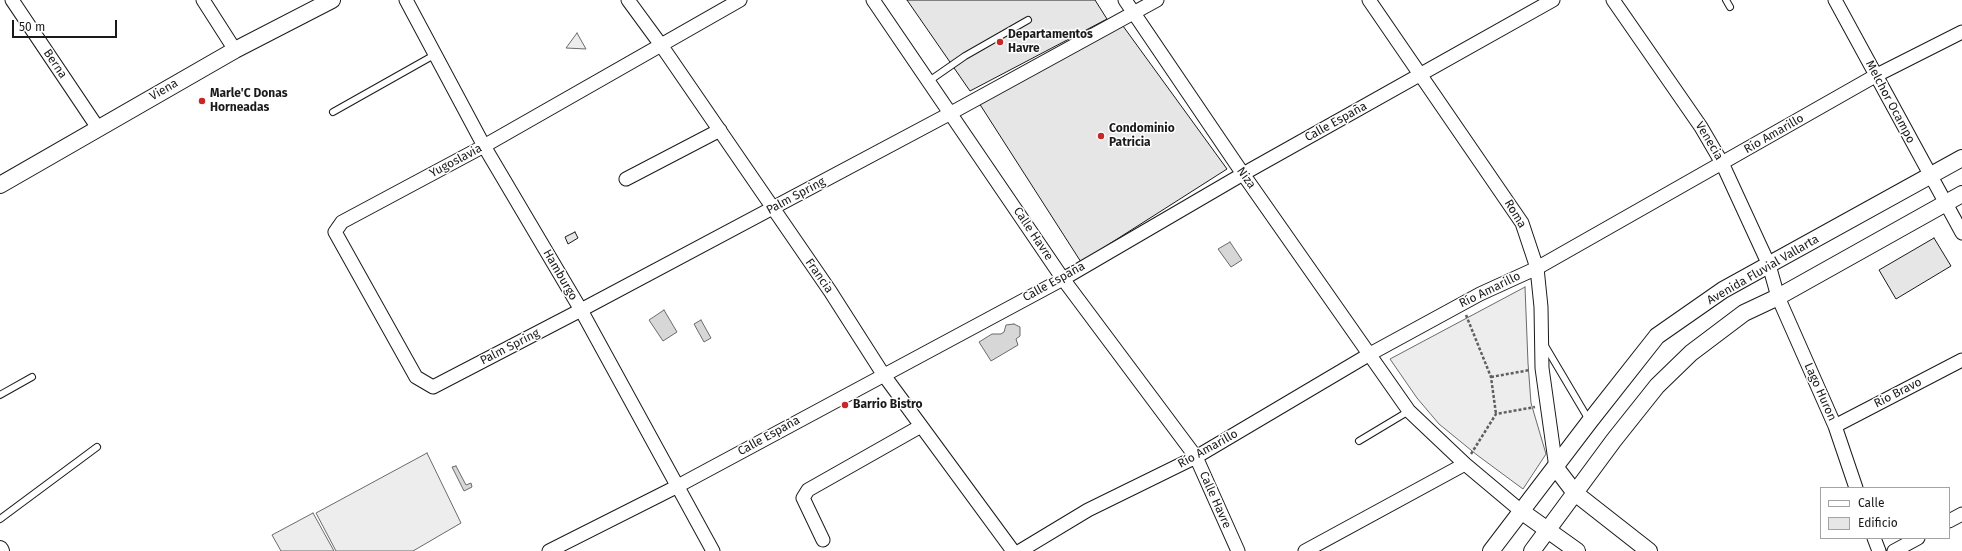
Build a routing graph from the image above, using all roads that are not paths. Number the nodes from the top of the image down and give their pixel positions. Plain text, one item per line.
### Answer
1 (5, 0) edge
2 (12, 0) edge
3 (203, 0) edge
4 (332, 0) edge
5 (406, 0) edge
6 (628, 0) edge
7 (740, 0) edge
8 (873, 0) edge
9 (1125, 0) edge
10 (1157, 0) edge
11 (1369, 0) edge
12 (1553, 0) edge
13 (1613, 0) edge
14 (1726, 0) edge
15 (1835, 0) edge
16 (0, 3) edge
17 (1730, 7) dead end
18 (1134, 13) junction
19 (1028, 20) dead end
20 (1962, 32) edge
21 (661, 45) junction
22 (235, 50) junction
23 (436, 54) junction
24 (1420, 74) junction
25 (1875, 76) junction
26 (929, 81) junction
27 (333, 112) dead end
28 (951, 113) junction
29 (98, 128) junction
30 (720, 130) junction
31 (484, 146) junction
32 (1962, 158) edge
33 (1722, 163) junction
34 (1243, 174) junction
35 (1930, 176) junction
36 (626, 179) dead end
37 (0, 186) edge
38 (1962, 194) edge
39 (1946, 204) junction
40 (772, 209) junction
41 (1962, 233) edge
42 (1769, 265) junction
43 (1537, 268) junction
44 (1063, 278) junction
45 (1778, 297) junction
46 (581, 310) junction
47 (1542, 341) junction
48 (1370, 354) junction
49 (1962, 360) edge
50 (883, 374) junction
51 (32, 377) dead end
52 (432, 387) joint
53 (0, 395) edge
54 (1409, 411) junction
55 (1590, 421) junction
56 (921, 426) junction
57 (1835, 426) junction
58 (1359, 441) dead end
59 (97, 447) dead end
60 (1196, 457) junction
61 (1465, 464) junction
62 (1556, 468) junction
63 (676, 487) junction
64 (1856, 487) edge
65 (1575, 493) junction
66 (1521, 511) junction
67 (1962, 514) edge
68 (0, 519) edge
69 (1950, 520) edge
70 (1548, 529) junction
71 (1874, 539) edge
72 (1916, 539) edge
73 (823, 540) dead end
74 (549, 551) edge
75 (713, 551) edge
76 (1013, 551) edge
77 (1020, 551) edge
78 (1238, 551) edge
79 (1305, 551) edge
80 (1491, 551) edge
81 (1532, 551) edge
82 (1577, 551) edge
83 (1649, 551) edge
84 (1879, 551) edge
85 (1894, 551) edge

1 - 16 street
2 - 29 street, Berna
3 - 22 street
4 - 22 street, Viena
5 - 23 street, Hamburgo
6 - 21 street, Francia
7 - 21 street, Yugoslavia
8 - 26 street, Calle Havre
9 - 18 street, Niza
10 - 18 street, Palm Spring
11 - 24 street, Roma
12 - 24 street, Calle España
13 - 33 street, Venecia
14 - 17 lane
15 - 25 street, Melchor Ocampo
18 - 28 street, Palm Spring
18 - 34 street, Niza
19 - 26 lane
20 - 25 street, Río Amarillo
21 - 30 street, Francia
21 - 31 street, Yugoslavia
22 - 29 street, Viena
23 - 27 lane
23 - 31 street, Hamburgo
24 - 34 street, Calle España
24 - 43 street, Roma
25 - 33 street, Río Amarillo
25 - 35 street, Melchor Ocampo
26 - 28 street, Calle Havre
28 - 40 street, Palm Spring
28 - 44 street, Calle Havre
29 - 37 street, Viena
30 - 36 street
30 - 40 street, Francia
31 - 46 street, Hamburgo
31 - 52 street, Yugoslavia
32 - 35 street, Avenida Fluvial Vallarta
33 - 42 street, Venecia
33 - 43 street, Río Amarillo
34 - 44 street, Calle España
34 - 48 street, Niza
35 - 39 street, Melchor Ocampo
35 - 42 street, Avenida Fluvial Vallarta
38 - 39 street
39 - 41 street, Melchor Ocampo
39 - 45 street
40 - 46 street, Palm Spring
40 - 50 street, Francia
42 - 45 street, Venecia
42 - 55 street, Avenida Fluvial Vallarta
43 - 47 street, Roma
43 - 48 street, Río Amarillo
44 - 50 street, Calle España
44 - 60 street, Calle Havre
45 - 57 street, Lago Huron
45 - 65 street
46 - 52 street, Palm Spring
46 - 63 street, Hamburgo
47 - 55 lane
47 - 62 street, Roma
48 - 54 street, Niza
48 - 60 street, Río Amarillo
49 - 57 street, Rio Bravo
50 - 56 street, Francia
50 - 63 street, Calle España
51 - 53 lane
54 - 58 lane
54 - 61 street, Niza
55 - 62 street, Avenida Fluvial Vallarta
56 - 73 street
56 - 76 street, Francia
57 - 64 street, Lago Huron
59 - 68 lane
60 - 77 street, Río Amarillo
60 - 78 street, Calle Havre
61 - 66 street, Niza
61 - 79 street
62 - 65 street
62 - 66 street, Avenida Fluvial Vallarta
63 - 74 street, Calle España
63 - 75 street, Hamburgo
65 - 70 street
65 - 83 street
66 - 70 street
66 - 80 street, Avenida Fluvial Vallarta
67 - 69 street
70 - 81 street
70 - 82 street
71 - 84 street
72 - 85 street

